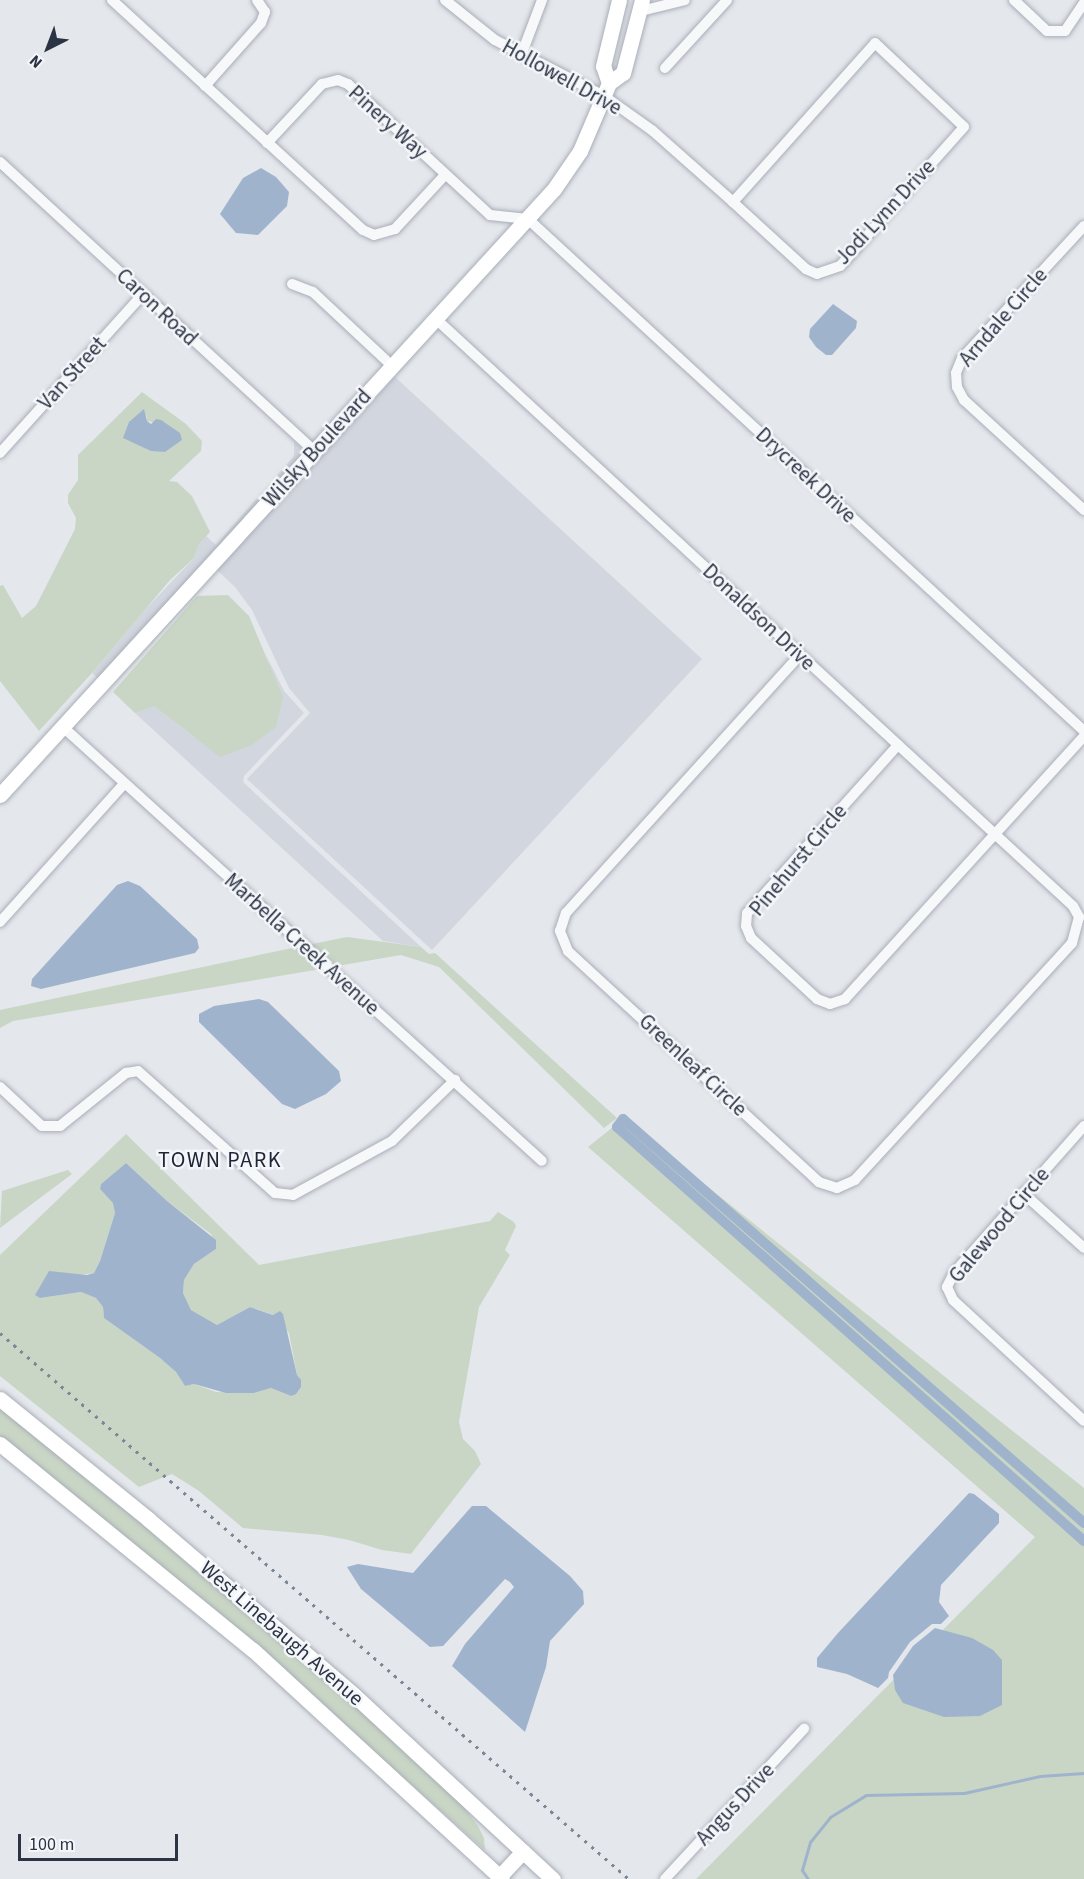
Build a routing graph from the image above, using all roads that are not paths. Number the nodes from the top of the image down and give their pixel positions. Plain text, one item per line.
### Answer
1 (112, 0) edge
2 (257, 0) edge
3 (445, 0) edge
4 (542, 0) edge
5 (619, 0) edge
6 (685, 0) edge
7 (727, 0) edge
8 (1014, 0) edge
9 (1084, 3) edge
10 (641, 5) edge
11 (522, 53) junction
12 (665, 68) dead end
13 (205, 86) junction
14 (607, 89) junction
15 (267, 143) junction
16 (0, 162) edge
17 (445, 175) junction
18 (733, 202) junction
19 (528, 219) junction
20 (1084, 226) edge
21 (292, 284) dead end
22 (143, 294) junction
23 (435, 318) junction
24 (392, 366) junction
25 (314, 451) junction
26 (0, 453) edge
27 (1084, 510) edge
28 (800, 655) junction
29 (63, 727) junction
30 (1084, 731) edge
31 (1084, 736) edge
32 (898, 745) junction
33 (124, 784) junction
34 (0, 795) edge
35 (995, 834) junction
36 (1079, 917) joint
37 (0, 922) edge
38 (455, 1080) junction
39 (0, 1088) edge
40 (1084, 1126) edge
41 (542, 1161) dead end
42 (1023, 1193) junction
43 (1084, 1248) edge
44 (0, 1400) edge
45 (1084, 1421) edge
46 (0, 1444) edge
47 (804, 1729) dead end
48 (523, 1851) junction
49 (501, 1878) edge
50 (553, 1879) edge
51 (666, 1879) edge

1 - 13 street
2 - 13 street
3 - 11 street, Hollowell Drive
4 - 11 street
5 - 14 main road
6 - 10 street
7 - 12 street
8 - 9 street
10 - 14 main road, Wilsky Boulevard
11 - 14 street, Hollowell Drive
13 - 15 street
14 - 18 street, Hollowell Drive
14 - 19 main road, Wilsky Boulevard
15 - 17 street
15 - 17 street, Pinery Way
16 - 22 street, Caron Road
17 - 19 street, Pinery Way
18 - 18 street, Jodi Lynn Drive
19 - 23 main road, Wilsky Boulevard
19 - 30 street, Drycreek Drive
20 - 27 street, Arndale Circle
21 - 24 street
22 - 25 street, Caron Road
22 - 26 street, Van Street
23 - 24 main road, Wilsky Boulevard
23 - 28 street, Donaldson Drive
24 - 25 main road, Wilsky Boulevard
25 - 29 main road, Wilsky Boulevard
28 - 32 street, Donaldson Drive
28 - 36 street, Greenleaf Circle
29 - 33 street, Marbella Creek Avenue
29 - 34 main road, Wilsky Boulevard
31 - 35 street
32 - 35 street, Donaldson Drive
32 - 35 street, Pinehurst Circle
33 - 37 street
33 - 38 street, Marbella Creek Avenue
35 - 36 street, Donaldson Drive
38 - 39 street
38 - 41 street, Marbella Creek Avenue
40 - 42 street, Galewood Circle
42 - 43 street
42 - 45 street, Galewood Circle
44 - 48 main road, West Linebaugh Avenue
46 - 49 main road, West Linebaugh Avenue
47 - 51 street, Angus Drive
48 - 49 main road
48 - 50 main road, West Linebaugh Avenue

